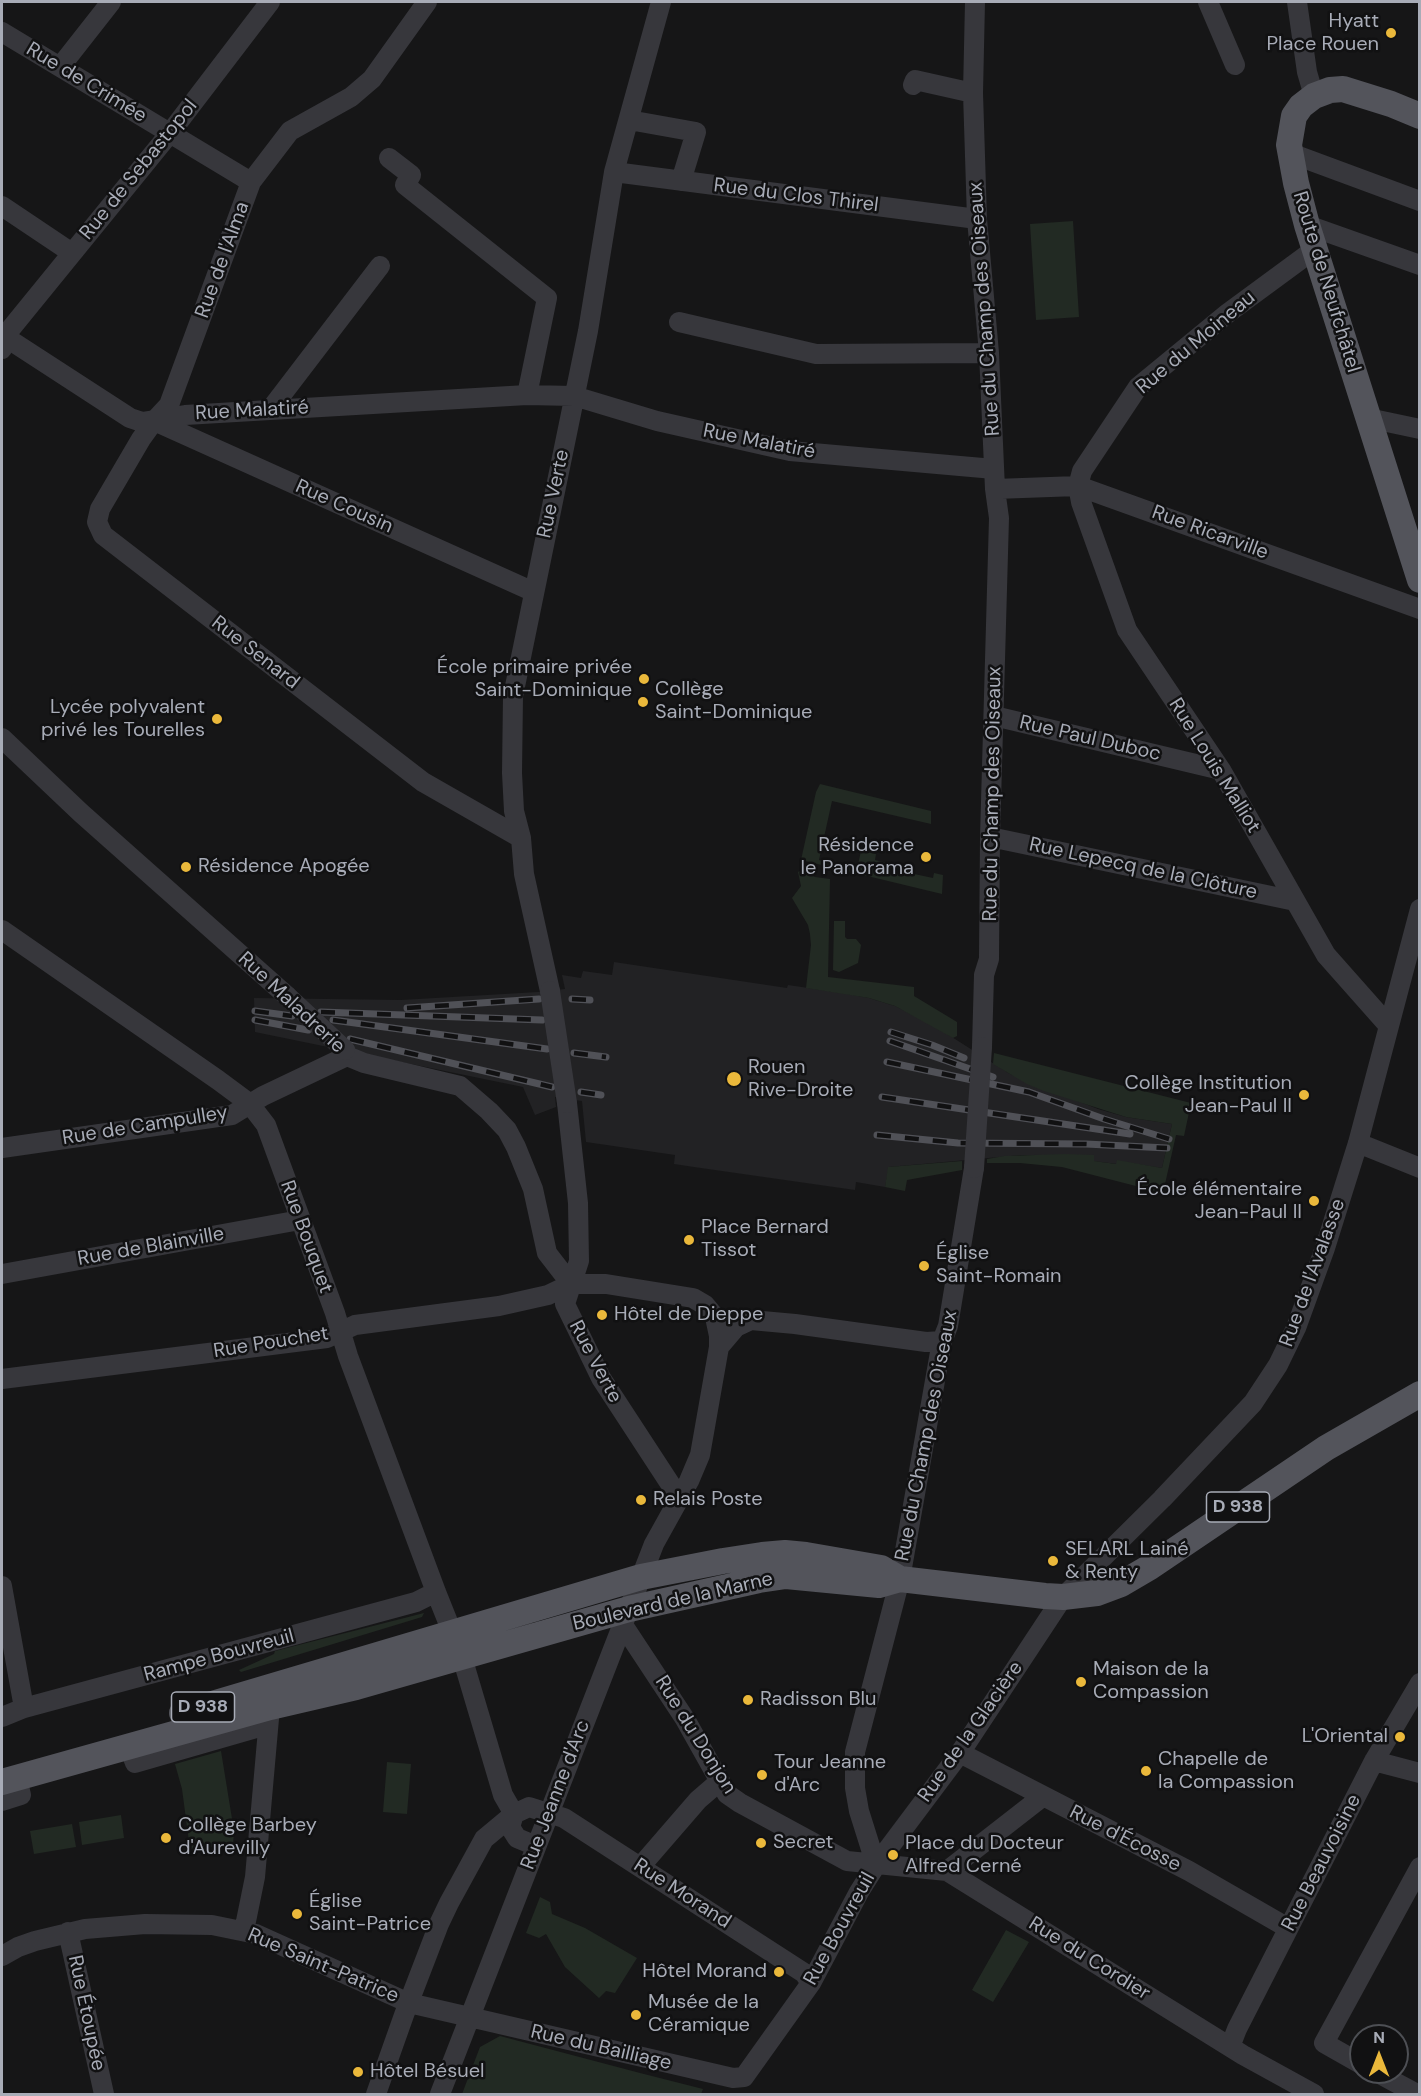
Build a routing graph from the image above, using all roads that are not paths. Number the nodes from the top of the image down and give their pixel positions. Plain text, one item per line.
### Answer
1 (111, 2) edge
2 (270, 2) edge
3 (427, 2) edge
4 (661, 2) edge
5 (975, 2) edge
6 (1208, 2) edge
7 (1297, 2) edge
8 (2, 32) edge
9 (1235, 65) dead end
10 (60, 67) junction
11 (913, 85) dead end
12 (973, 93) junction
13 (1314, 96) junction
14 (1419, 116) edge
15 (629, 120) junction
16 (170, 133) junction
17 (1290, 153) junction
18 (389, 158) dead end
19 (614, 172) junction
20 (681, 181) junction
21 (251, 182) junction
22 (1419, 201) edge
23 (2, 206) edge
24 (977, 219) junction
25 (1307, 225) junction
26 (1315, 249) junction
27 (72, 253) junction
28 (1419, 265) edge
29 (380, 266) dead end
30 (679, 322) dead end
31 (2, 340) edge
32 (989, 353) junction
33 (527, 395) junction
34 (574, 396) junction
35 (270, 410) junction
36 (1368, 418) junction
37 (154, 421) junction
38 (1419, 429) edge
39 (994, 479) junction
40 (1078, 486) junction
41 (1419, 580) edge
42 (534, 592) junction
43 (1419, 609) edge
44 (994, 716) junction
45 (2, 738) edge
46 (1221, 770) junction
47 (990, 837) junction
48 (521, 838) junction
49 (1295, 901) junction
50 (1419, 909) edge
51 (2, 930) edge
52 (1388, 1025) junction
53 (346, 1053) junction
54 (249, 1104) junction
55 (1358, 1143) junction
56 (2, 1148) edge
57 (1419, 1168) edge
58 (300, 1220) junction
59 (2, 1274) edge
60 (571, 1284) junction
61 (340, 1330) junction
62 (942, 1341) junction
63 (719, 1347) junction
64 (1419, 1374) edge
65 (2, 1379) edge
66 (1419, 1394) edge
67 (1326, 1448) junction
68 (680, 1499) junction
69 (641, 1577) junction
70 (900, 1579) junction
71 (2, 1586) edge
72 (436, 1592) junction
73 (1064, 1597) junction
74 (626, 1617) junction
75 (454, 1633) junction
76 (462, 1657) junction
77 (1418, 1687) edge
78 (2, 1707) edge
79 (24, 1708) junction
80 (268, 1716) junction
81 (2, 1717) edge
82 (960, 1753) junction
83 (1374, 1761) junction
84 (1419, 1773) edge
85 (10, 1780) edge
86 (720, 1781) junction
87 (1042, 1797) junction
88 (2, 1801) edge
89 (548, 1813) junction
90 (514, 1814) junction
91 (536, 1846) junction
92 (876, 1865) junction
93 (640, 1867) junction
94 (1419, 1867) edge
95 (947, 1871) junction
96 (1288, 1928) junction
97 (244, 1931) junction
98 (68, 1932) junction
99 (2, 1956) edge
100 (811, 1983) junction
101 (409, 2003) junction
102 (469, 2018) junction
103 (1230, 2047) junction
104 (1349, 2057) edge
105 (733, 2078) joint
106 (1398, 2084) edge
107 (104, 2094) edge
108 (376, 2094) edge
109 (440, 2094) edge
110 (1314, 2094) edge
111 (1417, 2094) edge

1 - 10 street
2 - 16 street, Rue de Sebastopol
3 - 21 street
4 - 15 street, Rue Verte
5 - 12 street, Rue du Champ des Oiseaux
6 - 9 street
7 - 13 street
8 - 10 street, Rue de Crimée
10 - 16 street, Rue de Crimée
11 - 12 street
12 - 24 street, Rue du Champ des Oiseaux
13 - 14 main road
13 - 17 main road, Route de Neufchâtel
15 - 19 street, Rue Verte
15 - 20 street
16 - 21 street, Rue de l'Alma
16 - 27 street, Rue de Sebastopol
17 - 22 street
17 - 25 main road, Route de Neufchâtel
18 - 33 street
19 - 20 street, Rue du Clos Thirel
19 - 34 street, Rue Verte
20 - 24 street, Rue du Clos Thirel
21 - 37 street, Rue de l'Alma
23 - 27 street
24 - 32 street, Rue du Champ des Oiseaux
25 - 26 main road, Route de Neufchâtel
25 - 28 street
26 - 36 main road, Route de Neufchâtel
26 - 40 street, Rue du Moineau
27 - 31 street, Rue de Sebastopol
29 - 35 street
30 - 32 street
31 - 37 street, Rue Malatiré
32 - 39 street, Rue du Champ des Oiseaux
33 - 34 street, Rue Malatiré
33 - 35 street, Rue Malatiré
34 - 39 street, Rue Malatiré
34 - 42 street, Rue Verte
35 - 37 street, Rue Malatiré
36 - 38 street
36 - 41 main road, Route de Neufchâtel
37 - 42 street, Rue Cousin
37 - 48 street, Rue Senard
39 - 40 street, Rue Ricarville
39 - 44 street, Rue du Champ des Oiseaux
40 - 43 street, Rue Ricarville
40 - 46 street, Rue Louis Malliot
42 - 48 street, Rue Verte
44 - 46 street, Rue Paul Duboc
44 - 47 street, Rue du Champ des Oiseaux
45 - 53 street, Rue Maladrerie, bridge
46 - 49 street, Rue Louis Malliot
47 - 49 street, Rue Lepecq de la Clôture
47 - 62 street, Rue du Champ des Oiseaux, bridge
48 - 60 street, Rue Verte, bridge
49 - 52 street, Rue Louis Malliot
50 - 52 street, Rue de l'Avalasse
51 - 54 street, Rue Bouquet
52 - 55 street, Rue de l'Avalasse
53 - 54 street, Rue de Campulley
53 - 60 street, Rue Maladrerie
54 - 56 street, Rue de Campulley
54 - 58 street, Rue Bouquet
55 - 57 street
55 - 73 street, Rue de l'Avalasse
58 - 59 street, Rue de Blainville
58 - 61 street, Rue Bouquet
60 - 61 street, Rue Pouchet
60 - 63 street
60 - 68 street, Rue Verte
61 - 65 street, Rue Pouchet
61 - 72 street, Rue Bouquet
62 - 63 street
62 - 70 street, Rue du Champ des Oiseaux
63 - 68 street
64 - 67 main road, D 938
66 - 67 main road, D 938
67 - 73 main road, D 938
68 - 69 street, Rue Jeanne d'Arc
69 - 70 main road, Boulevard de la Marne / D 938
69 - 74 street, Rue Jeanne d'Arc
69 - 75 main road, Boulevard de la Marne / D 938
70 - 73 main road, D 938
70 - 74 main road, Boulevard de la Marne / D 938
70 - 92 street, Rue Bouvreuil
71 - 79 street
72 - 75 street, Rue Bouquet
72 - 79 street, Rampe Bouvreuil
73 - 82 street, Rue de la Glacière
74 - 76 main road, Boulevard de la Marne / D 938
74 - 86 street, Rue du Donjon
74 - 89 street, Rue Jeanne d'Arc
75 - 76 street, Rue Bouquet
75 - 85 main road, Boulevard de la Marne / D 938
76 - 80 main road, Boulevard de la Marne / D 938
76 - 90 street, Rue Bouquet
77 - 83 street, Rue Beauvoisine
78 - 79 street
79 - 81 street, Rampe Bouvreuil
80 - 85 main road, Boulevard de la Marne / D 938
80 - 97 street
82 - 87 street, Rue d'Écosse
82 - 92 street, Rue de la Glacière
83 - 84 street
83 - 96 street, Rue Beauvoisine
85 - 88 street, Boulevard de la Marne
86 - 92 street, Rue du Donjon
86 - 93 street
87 - 95 street
87 - 96 street, Rue d'Écosse
89 - 90 street
89 - 91 street, Rue Jeanne d'Arc
89 - 93 street, Rue Morand
90 - 91 street, Rue Bouquet
90 - 101 street
91 - 102 street, Rue Jeanne d'Arc
92 - 95 street
92 - 100 street, Rue Bouvreuil
93 - 100 street, Rue Morand
94 - 104 street
95 - 103 street, Rue du Cordier
96 - 103 street, Rue Beauvoisine
97 - 98 street, Rue Saint-Patrice
97 - 101 street, Rue Saint-Patrice
98 - 99 street, Rue Saint-Patrice
98 - 107 street, Rue Étoupée
100 - 105 street, Rue Bouvreuil
101 - 102 street, Rue Saint-Patrice
101 - 108 street
102 - 105 street, Rue du Bailliage
102 - 109 street, Rue Jeanne d'Arc
103 - 110 street, Rue du Cordier
106 - 111 street

